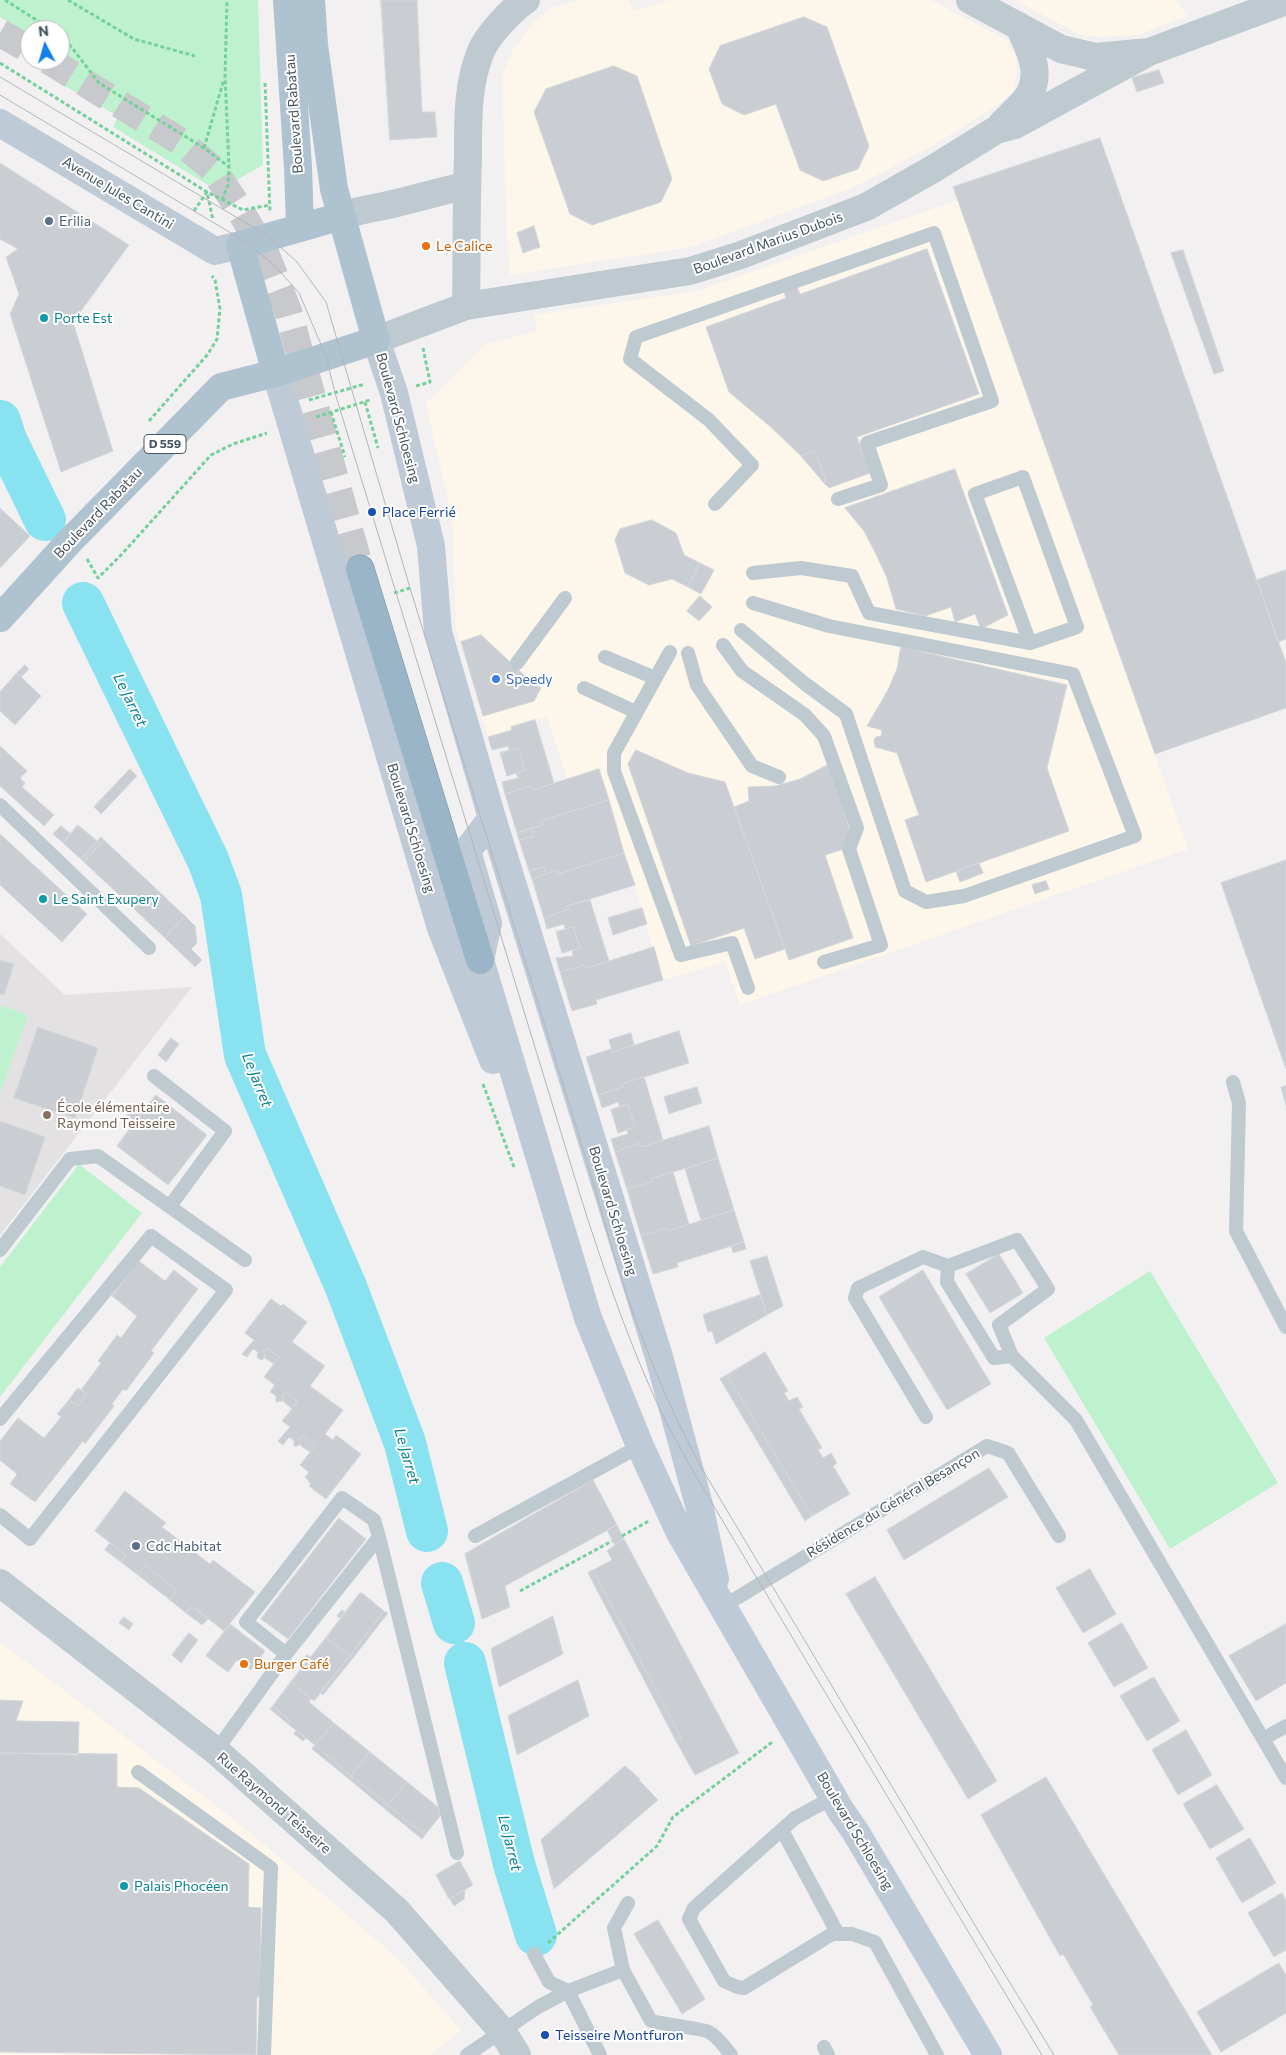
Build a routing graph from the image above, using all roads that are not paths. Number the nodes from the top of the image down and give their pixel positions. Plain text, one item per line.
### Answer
1 (287, 0) edge
2 (311, 0) edge
3 (526, 0) edge
4 (970, 0) edge
5 (1286, 1) edge
6 (1019, 26) junction
7 (1148, 52) junction
8 (0, 123) edge
9 (996, 130) junction
10 (467, 185) junction
11 (292, 214) junction
12 (342, 216) junction
13 (230, 247) junction
14 (466, 306) junction
15 (376, 340) junction
16 (276, 373) junction
17 (838, 499) dead end
18 (715, 504) dead end
19 (360, 568) tunnel mouth
20 (753, 572) dead end
21 (565, 598) dead end
22 (753, 603) dead end
23 (0, 618) edge
24 (741, 630) dead end
25 (1030, 643) junction
26 (723, 645) dead end
27 (670, 652) dead end
28 (688, 653) dead end
29 (605, 656) dead end
30 (517, 663) dead end
31 (655, 678) junction
32 (584, 688) dead end
33 (636, 712) junction
34 (779, 777) dead end
35 (0, 805) edge
36 (492, 818) junction
37 (149, 948) dead end
38 (480, 960) junction
39 (824, 962) dead end
40 (748, 988) dead end
41 (154, 1076) dead end
42 (1233, 1082) dead end
43 (170, 1206) junction
44 (0, 1250) edge
45 (245, 1260) dead end
46 (948, 1266) junction
47 (574, 1271) junction
48 (1286, 1327) edge
49 (1012, 1356) junction
50 (926, 1417) dead end
51 (0, 1419) edge
52 (640, 1446) junction
53 (0, 1515) edge
54 (475, 1536) dead end
55 (1059, 1536) dead end
56 (379, 1538) junction
57 (0, 1583) edge
58 (722, 1607) junction
59 (286, 1654) junction
60 (1286, 1726) edge
61 (1263, 1739) junction
62 (216, 1751) junction
63 (138, 1772) dead end
64 (1286, 1778) edge
65 (834, 1797) junction
66 (782, 1830) junction
67 (458, 1853) dead end
68 (628, 1903) dead end
69 (838, 1934) junction
70 (534, 1954) road end
71 (623, 1970) junction
72 (568, 1991) junction
73 (502, 2031) junction
74 (264, 2055) edge
75 (467, 2055) edge
76 (517, 2055) edge
77 (600, 2055) edge
78 (731, 2055) edge
79 (937, 2055) edge
80 (988, 2055) edge

1 - 11 main road, Boulevard Rabatau
2 - 12 main road, Boulevard Rabatau
3 - 10 street
4 - 6 street
5 - 7 street
6 - 7 street
6 - 9 street, Boulevard Marius Dubois
7 - 9 street, Boulevard Marius Dubois
8 - 13 main road, Avenue Jules Cantini
9 - 14 street, Boulevard Marius Dubois
10 - 12 street
10 - 14 street
11 - 12 main road
11 - 13 main road
12 - 15 main road, Boulevard Rabatau
13 - 16 main road
14 - 15 street, Boulevard Marius Dubois
15 - 16 main road, D 559
15 - 36 main road, Boulevard Schloesing
16 - 23 main road, Boulevard Rabatau / D 559
16 - 47 main road, Boulevard Schloesing
17 - 18 lane
19 - 38 highway
20 - 25 lane
21 - 30 lane
22 - 24 lane
25 - 25 lane
26 - 39 lane
27 - 31 lane
28 - 34 lane
29 - 31 lane
31 - 33 lane
32 - 33 lane
33 - 40 lane
35 - 37 lane
36 - 38 main road, Boulevard Schloesing
36 - 58 main road, Boulevard Schloesing
38 - 47 main road, Boulevard Schloesing
41 - 43 lane
42 - 48 lane
43 - 44 lane
43 - 45 lane
46 - 49 lane
46 - 49 lane
46 - 50 lane
47 - 52 main road, Boulevard Schloesing
49 - 61 lane
51 - 53 lane
52 - 54 lane
52 - 58 main road, Boulevard Schloesing
55 - 58 lane, Résidence du Général Besançon
56 - 59 lane
56 - 59 lane
56 - 67 lane
57 - 62 street, Rue Raymond Teisseire
58 - 65 main road, Boulevard Schloesing
59 - 62 lane
60 - 61 lane
61 - 64 lane
62 - 73 street, Rue Raymond Teisseire
63 - 74 lane
65 - 66 lane
65 - 80 main road, Boulevard Schloesing
66 - 69 lane
66 - 69 lane
68 - 71 lane
69 - 79 lane
70 - 72 lane
71 - 72 lane
71 - 78 lane
72 - 73 lane
72 - 77 lane
73 - 75 lane
73 - 76 street, Rue Raymond Teisseire

